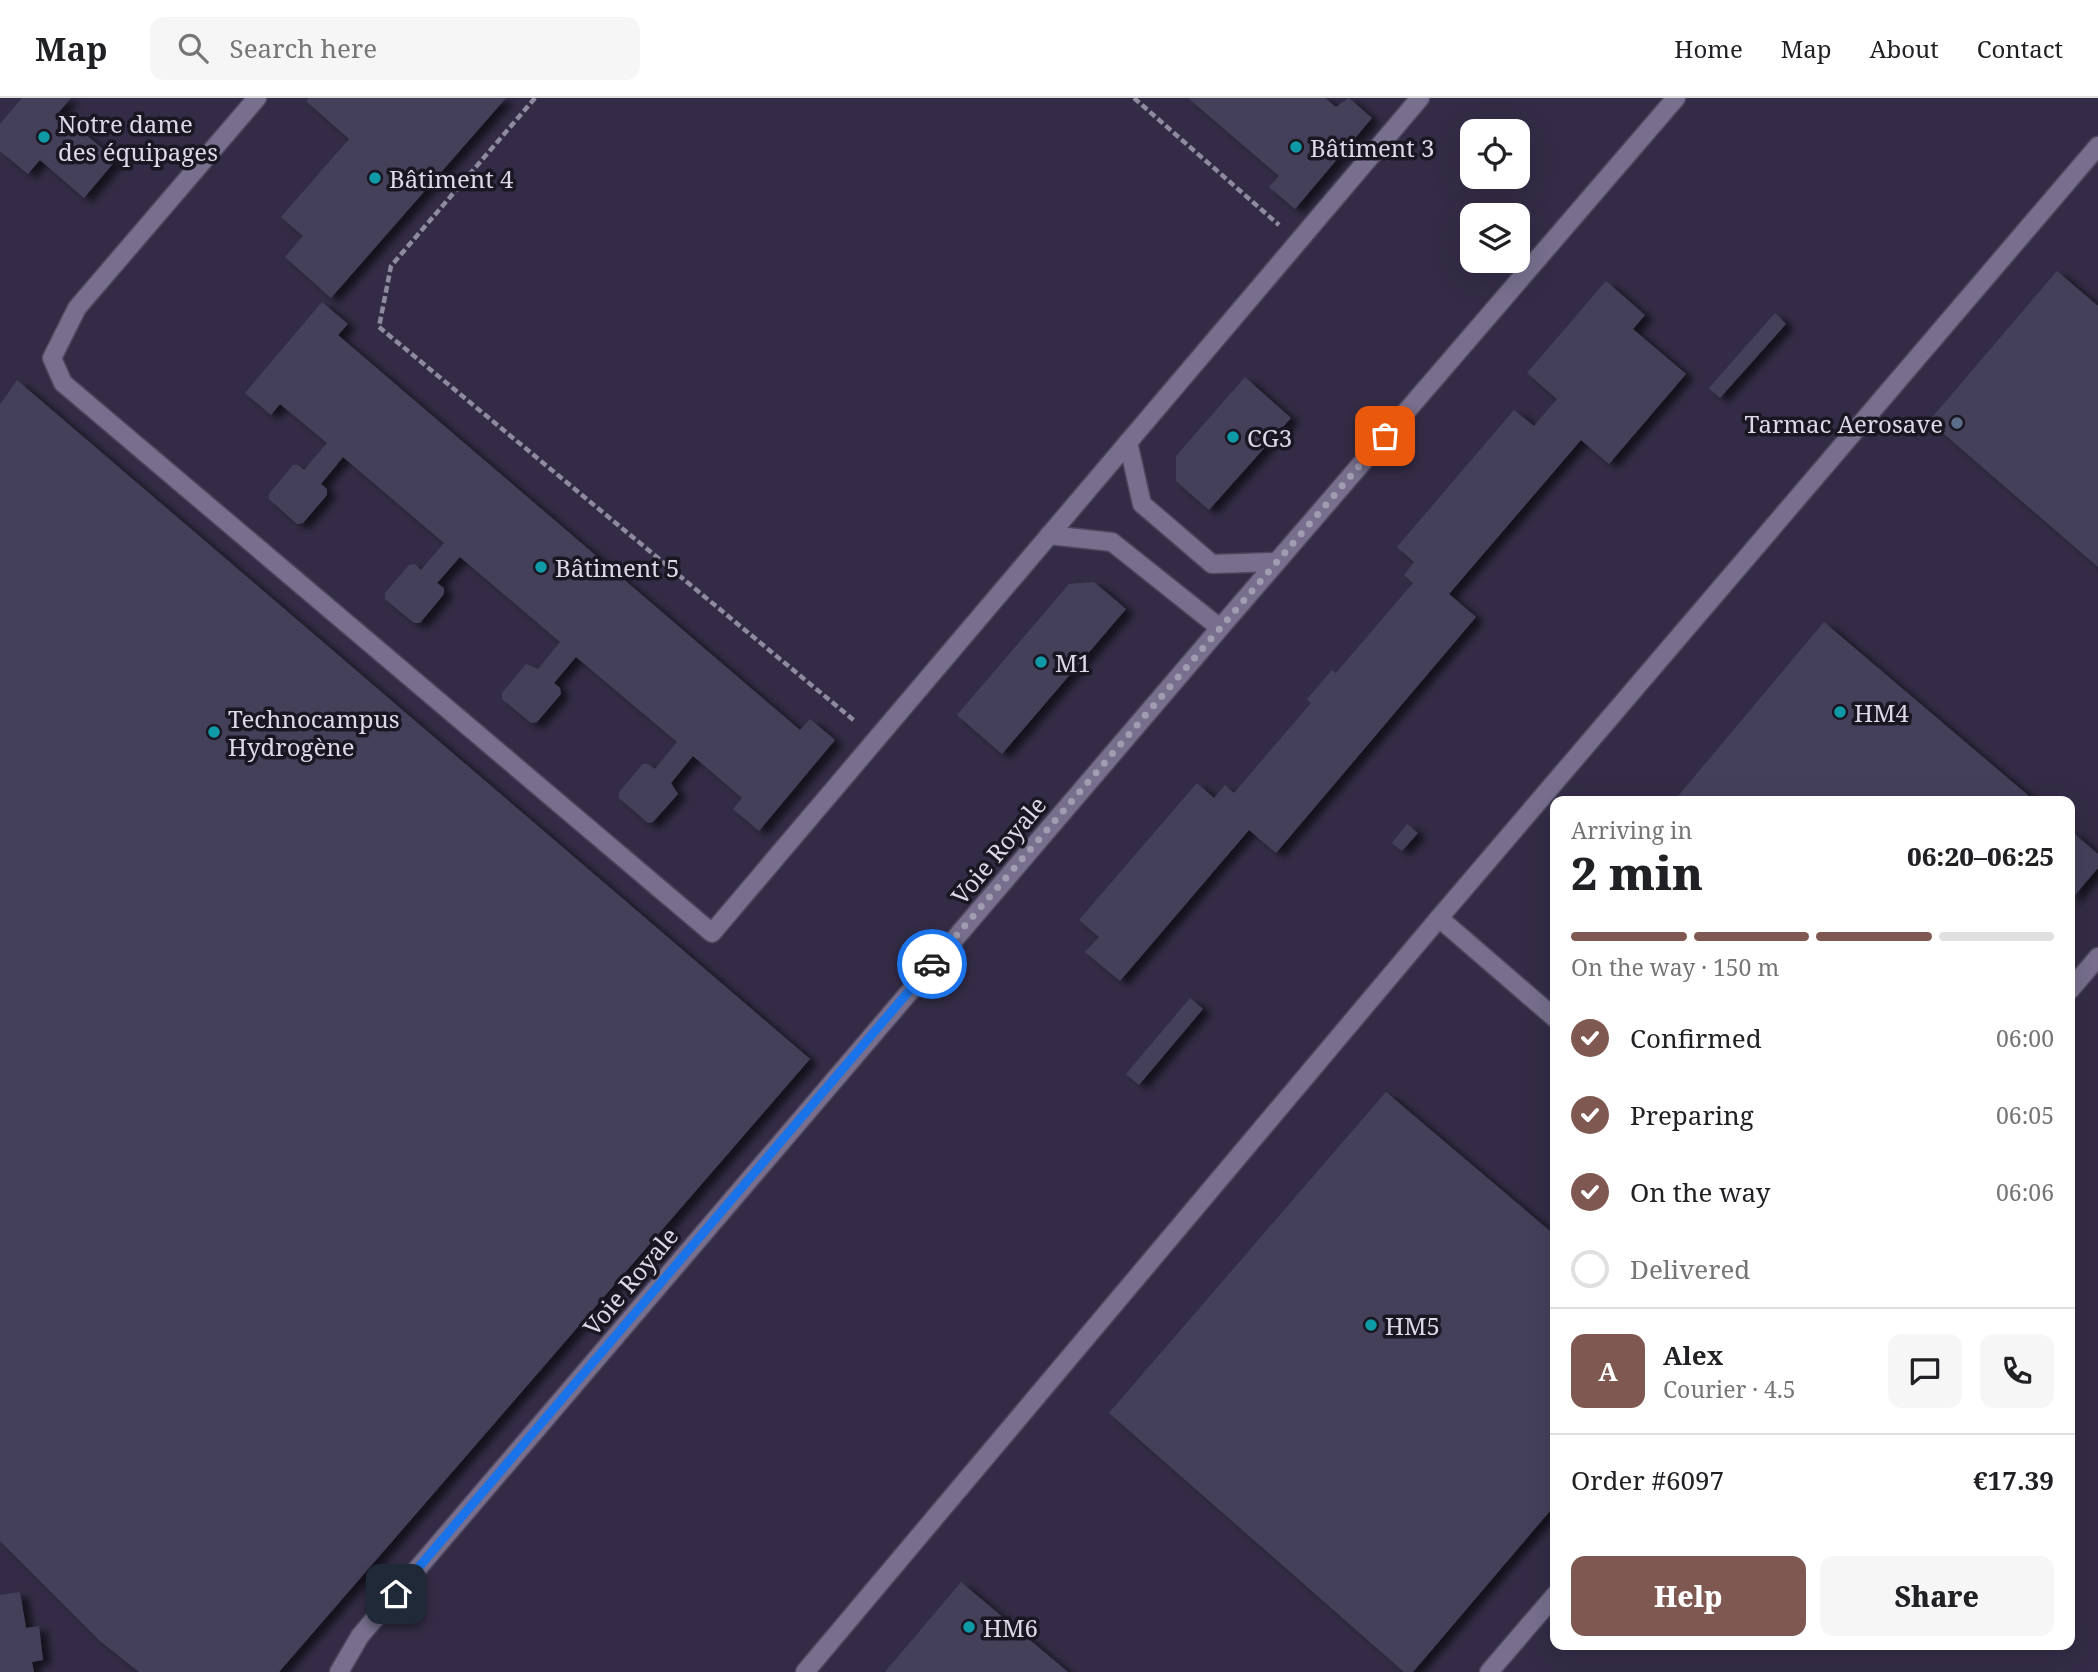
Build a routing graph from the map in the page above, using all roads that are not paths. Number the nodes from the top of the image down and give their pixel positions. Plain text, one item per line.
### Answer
1 (257, 98) edge
2 (1420, 98) edge
3 (1676, 98) edge
4 (2098, 146) edge
5 (1128, 442) junction
6 (1049, 535) junction
7 (1276, 562) junction
8 (1220, 628) junction
9 (1439, 918) junction
10 (2098, 957) edge
11 (2075, 984) edge
12 (1550, 1014) edge
13 (1550, 1601) edge
14 (339, 1672) edge
15 (805, 1672) edge
16 (1489, 1672) edge

1 - 6 lane
2 - 5 lane
3 - 7 lane, Voie Royale
4 - 9 lane
5 - 6 lane
5 - 7 lane
6 - 8 lane
7 - 8 lane, Voie Royale
8 - 14 lane, Voie Royale
9 - 12 lane
9 - 15 lane
10 - 11 lane
13 - 16 lane

